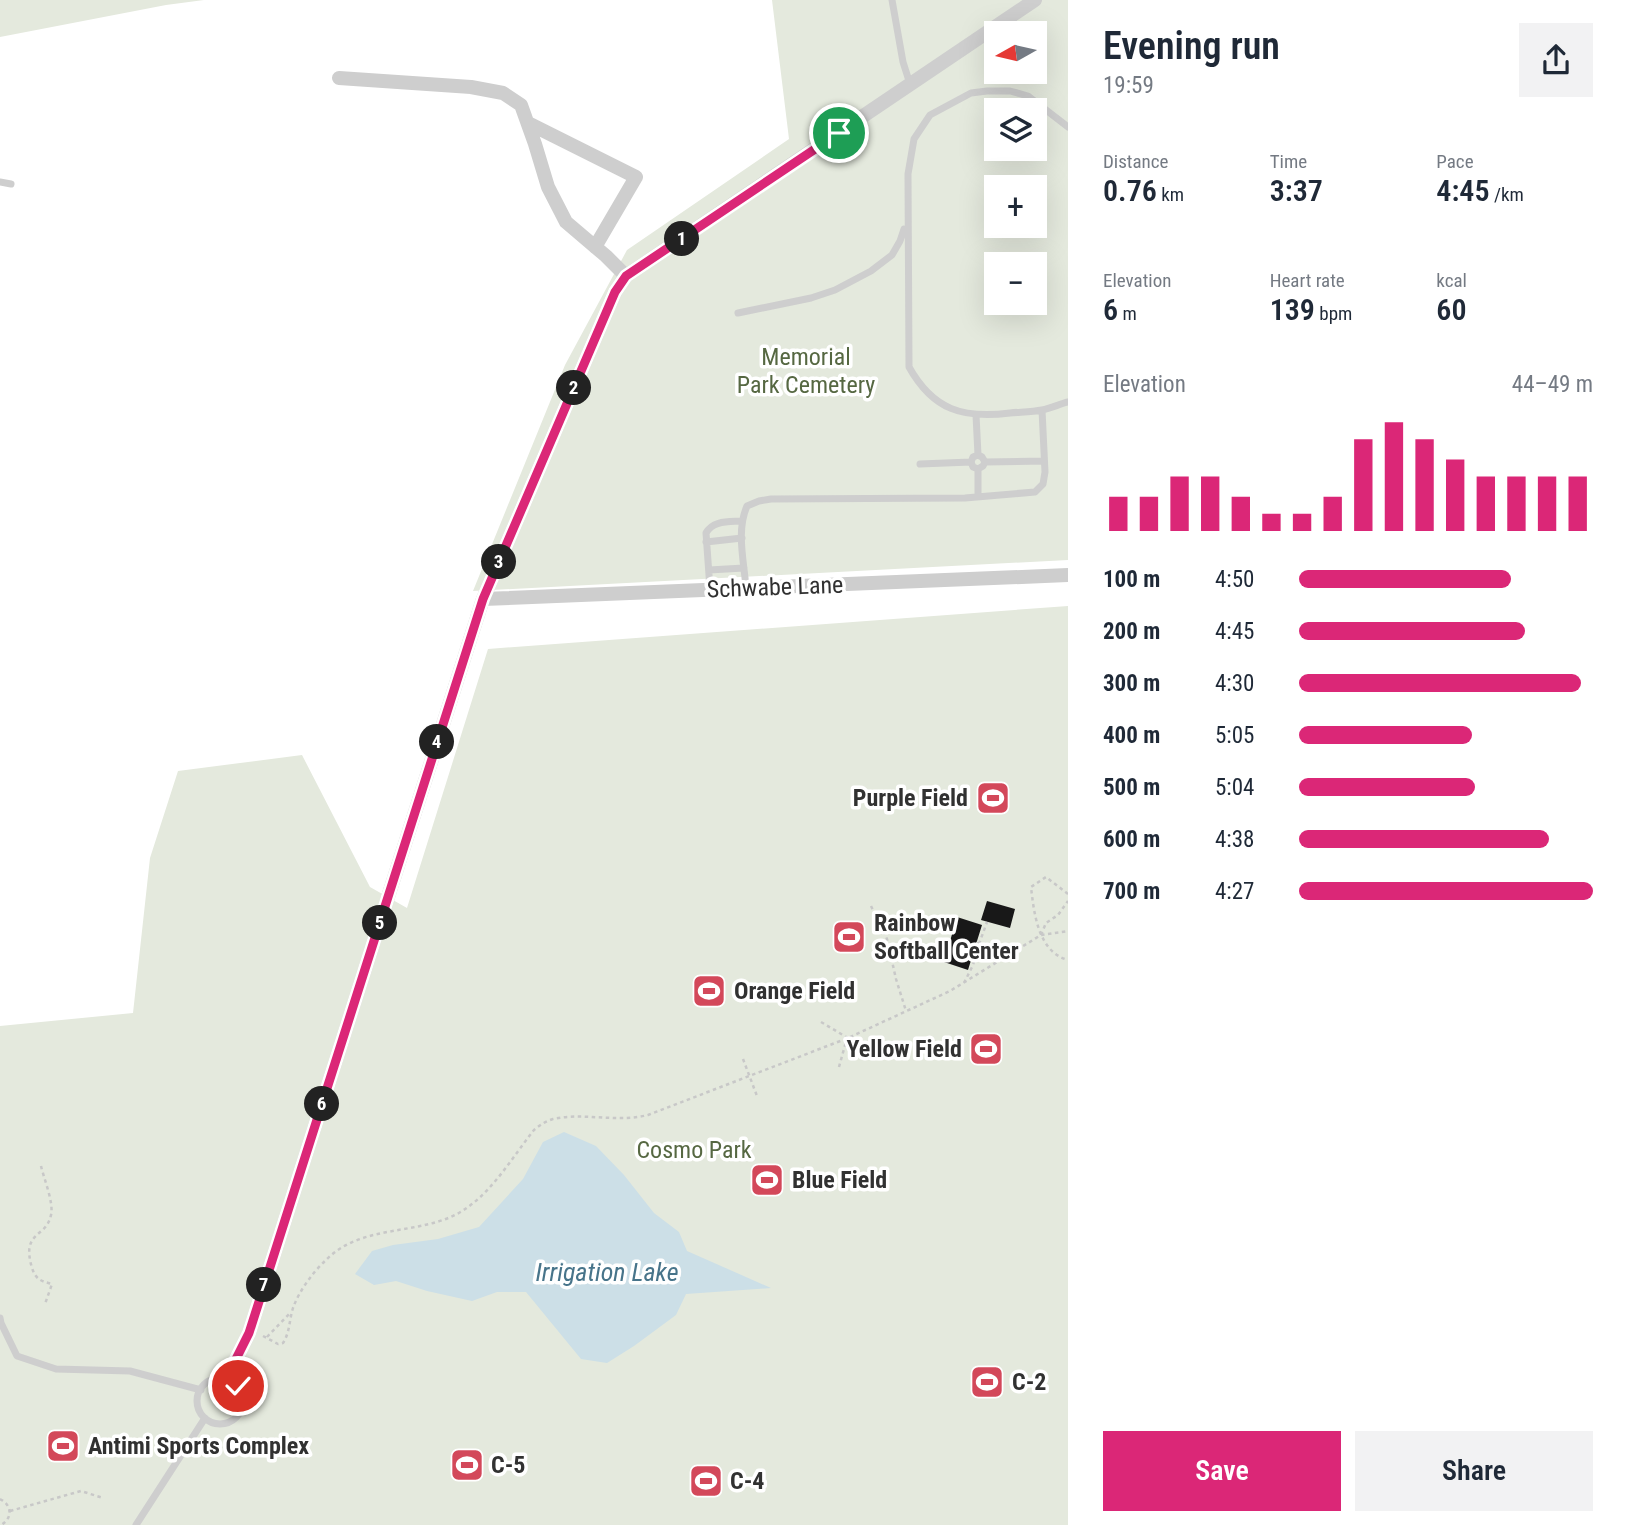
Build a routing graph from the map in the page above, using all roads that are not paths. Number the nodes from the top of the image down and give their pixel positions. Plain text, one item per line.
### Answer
1 (892, 0) edge
2 (1035, 0) edge
3 (339, 78) dead end
4 (910, 85) junction
5 (528, 123) junction
6 (1068, 127) edge
7 (0, 182) edge
8 (11, 184) dead end
9 (907, 219) junction
10 (595, 247) junction
11 (626, 276) junction
12 (738, 313) dead end
13 (1068, 402) edge
14 (1042, 410) junction
15 (976, 415) junction
16 (978, 455) junction
17 (1044, 461) junction
18 (971, 462) junction
19 (985, 462) junction
20 (920, 464) dead end
21 (978, 469) junction
22 (978, 497) junction
23 (743, 521) junction
24 (742, 538) junction
25 (706, 542) junction
26 (744, 568) junction
27 (709, 570) junction
28 (1068, 575) edge
29 (746, 588) junction
30 (710, 589) junction
31 (483, 599) junction
32 (0, 1318) edge
33 (226, 1379) junction
34 (201, 1390) junction
35 (205, 1418) junction
36 (136, 1525) edge

1 - 4 lane
2 - 4 street
3 - 5 street
4 - 11 street
5 - 10 street
5 - 10 street
6 - 9 lane
7 - 8 lane
9 - 12 lane
9 - 15 lane
10 - 11 street
11 - 31 street
13 - 14 lane
14 - 15 lane
14 - 17 lane
15 - 16 lane
16 - 18 lane
16 - 19 lane
17 - 19 lane
17 - 22 lane
18 - 20 lane
18 - 21 lane
19 - 21 lane
21 - 22 lane
22 - 23 lane
23 - 24 lane
23 - 25 lane
24 - 25 lane
24 - 26 lane
25 - 27 lane
26 - 27 lane
26 - 29 lane
27 - 30 lane
28 - 29 street, Schwabe Lane
29 - 30 street, Schwabe Lane
30 - 31 street, Schwabe Lane
31 - 33 street
32 - 34 lane
33 - 34 lane
33 - 35 lane
34 - 35 lane
35 - 36 lane

